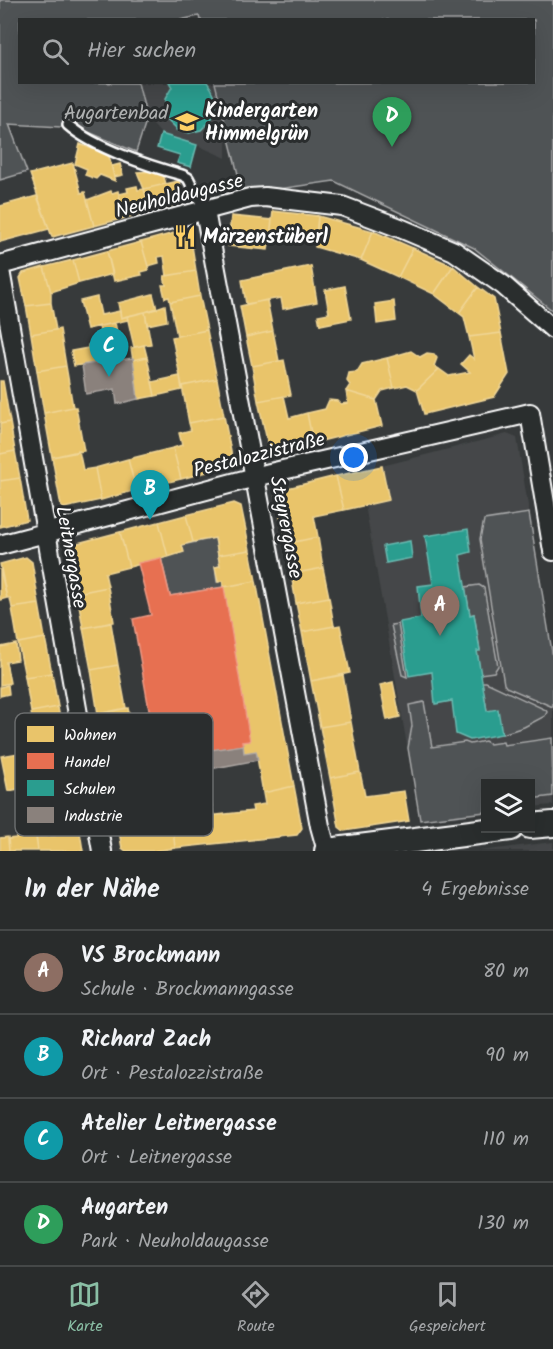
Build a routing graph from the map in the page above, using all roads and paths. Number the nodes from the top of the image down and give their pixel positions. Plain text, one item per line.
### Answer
1 (68, 125) dead end
2 (205, 211) junction
3 (0, 265) edge
4 (0, 270) edge
5 (553, 329) edge
6 (255, 477) junction
7 (45, 533) junction
8 (0, 544) edge
9 (553, 551) edge
10 (77, 713) edge
11 (553, 824) edge
12 (535, 826) edge
13 (481, 832) edge
14 (99, 836) edge
15 (102, 851) edge
16 (327, 851) edge

1 - 2 lane
2 - 3 street, Neuholdaugasse
2 - 5 street, Neuholdaugasse
2 - 6 street, Steyrergasse
4 - 7 street, Leitnergasse
6 - 7 street, Pestalozzistraße
6 - 9 street, Pestalozzistraße
6 - 16 street, Steyrergasse
7 - 8 street, Pestalozzistraße
7 - 10 street, Leitnergasse
11 - 12 main road
13 - 16 main road
14 - 15 street, Leitnergasse

